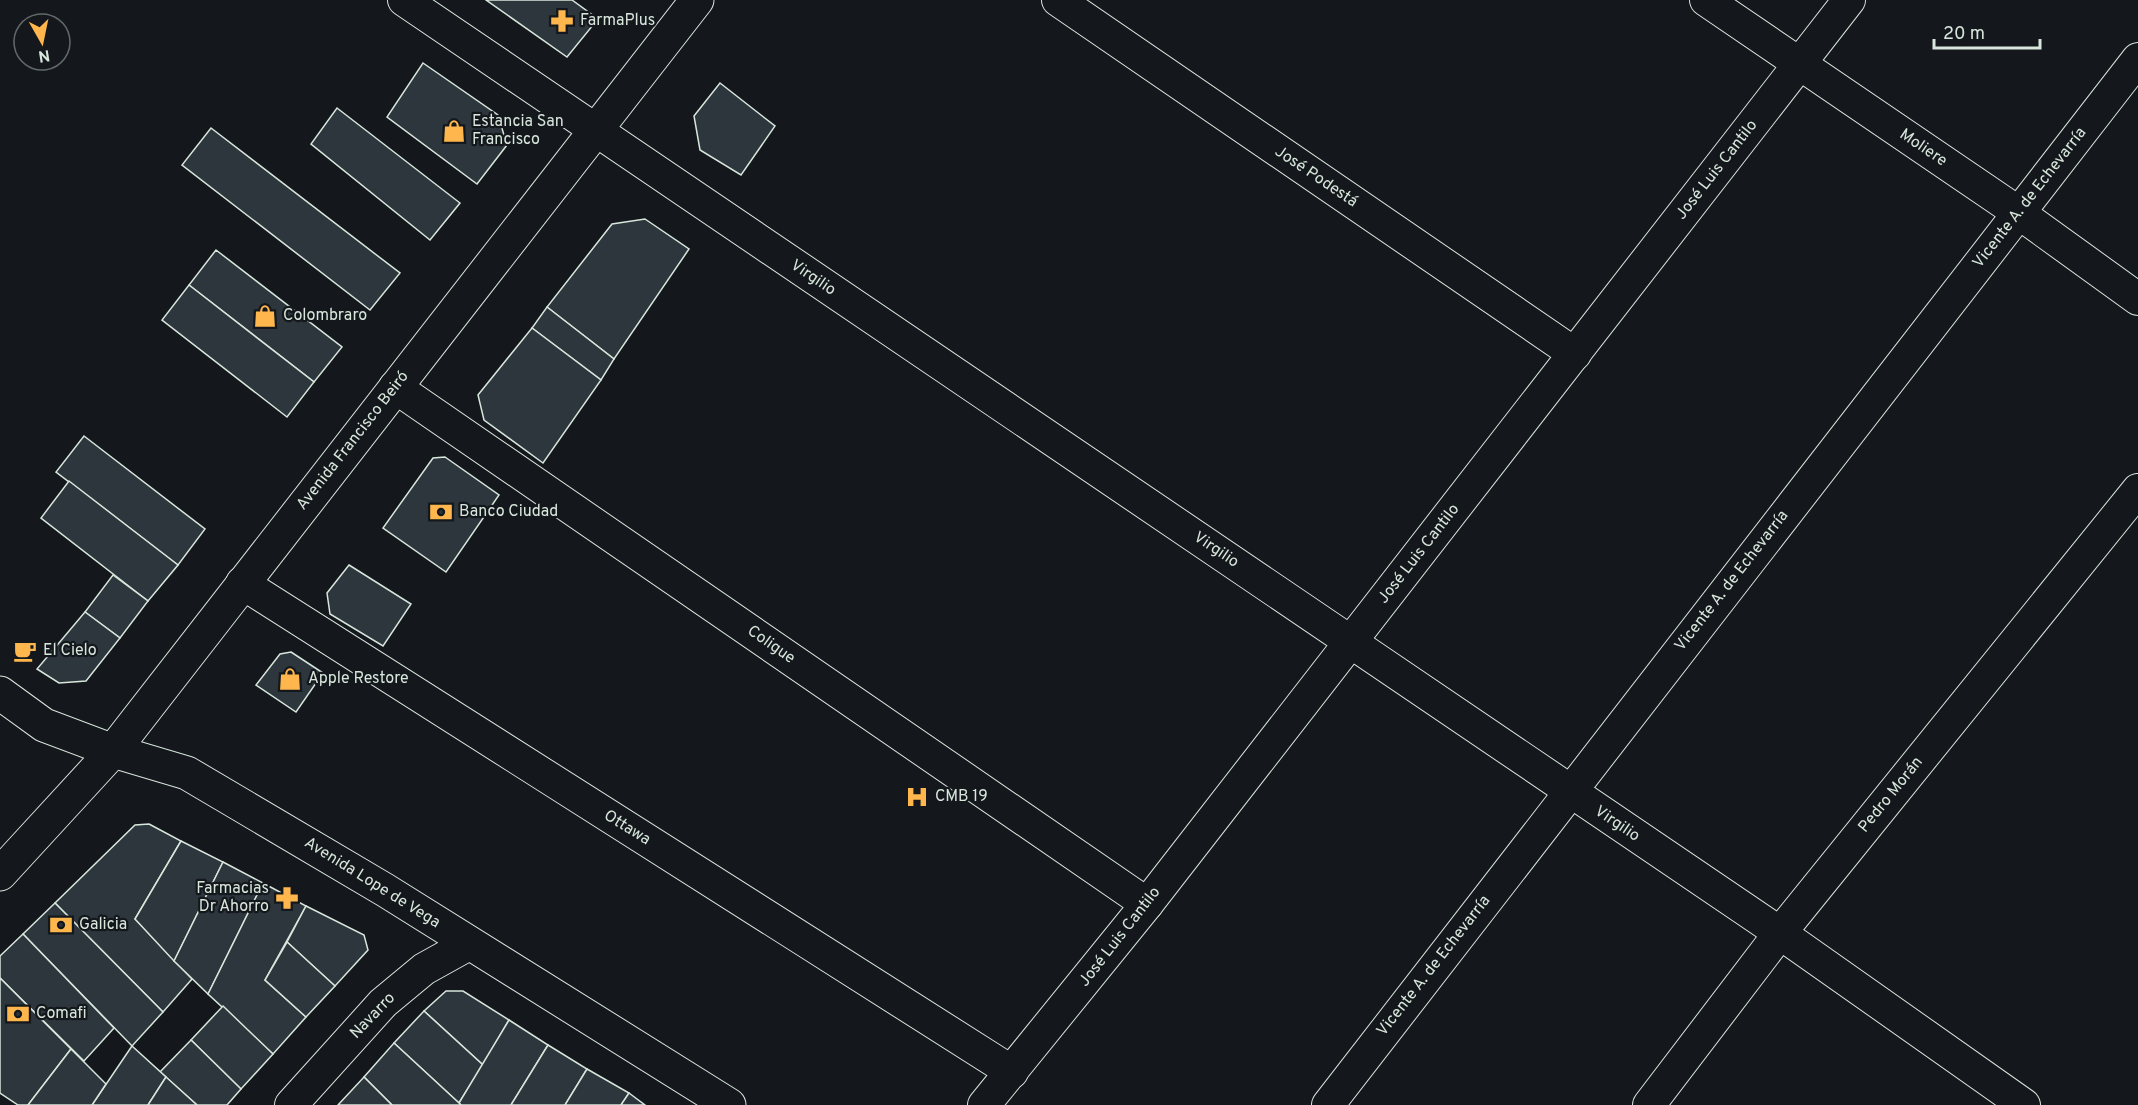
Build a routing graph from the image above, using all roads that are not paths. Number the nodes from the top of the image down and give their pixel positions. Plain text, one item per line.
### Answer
1 (404, 0) edge
2 (697, 0) edge
3 (1058, 0) edge
4 (1706, 0) edge
5 (1849, 0) edge
6 (2138, 59) edge
7 (1800, 64) junction
8 (595, 130) junction
9 (2019, 213) junction
10 (2138, 299) edge
11 (1575, 354) junction
12 (395, 387) junction
13 (2138, 490) edge
14 (242, 583) junction
15 (1352, 642) junction
16 (0, 693) edge
17 (113, 751) junction
18 (1569, 791) junction
19 (0, 874) edge
20 (1147, 904) junction
21 (1780, 933) junction
22 (469, 944) junction
23 (1012, 1072) junction
24 (1987, 1095) edge
25 (291, 1105) edge
26 (729, 1105) edge
27 (984, 1105) edge
28 (1328, 1105) edge
29 (1649, 1105) edge
30 (2024, 1105) edge

1 - 8 street, Virgilio
2 - 8 main road, Avenida Francisco Beiró
3 - 11 street, José Podestá
4 - 7 street, Moliere
5 - 7 street, José Luis Cantilo
6 - 9 street, Vicente A. de Echevarría
7 - 9 street, Moliere
7 - 11 street, José Luis Cantilo
8 - 12 main road, Avenida Francisco Beiró
8 - 15 street, Virgilio
9 - 10 street, Moliere
9 - 18 street, Vicente A. de Echevarría
11 - 15 street, José Luis Cantilo
12 - 14 main road, Avenida Francisco Beiró
12 - 20 street, Coligue
13 - 21 street, Pedro Morán
14 - 17 main road, Avenida Francisco Beiró
14 - 23 street, Ottawa
15 - 18 street, Virgilio
15 - 20 street, José Luis Cantilo
16 - 17 main road, Avenida Lope de Vega
17 - 19 main road, Avenida Francisco Beiró
17 - 22 main road, Avenida Lope de Vega
18 - 21 street, Virgilio
18 - 28 street, Vicente A. de Echevarría
20 - 23 street, José Luis Cantilo
21 - 24 street, Virgilio
21 - 29 street, Pedro Morán
22 - 25 street, Navarro
22 - 26 main road, Avenida Lope de Vega
23 - 27 street, José Luis Cantilo
24 - 30 street, Virgilio

